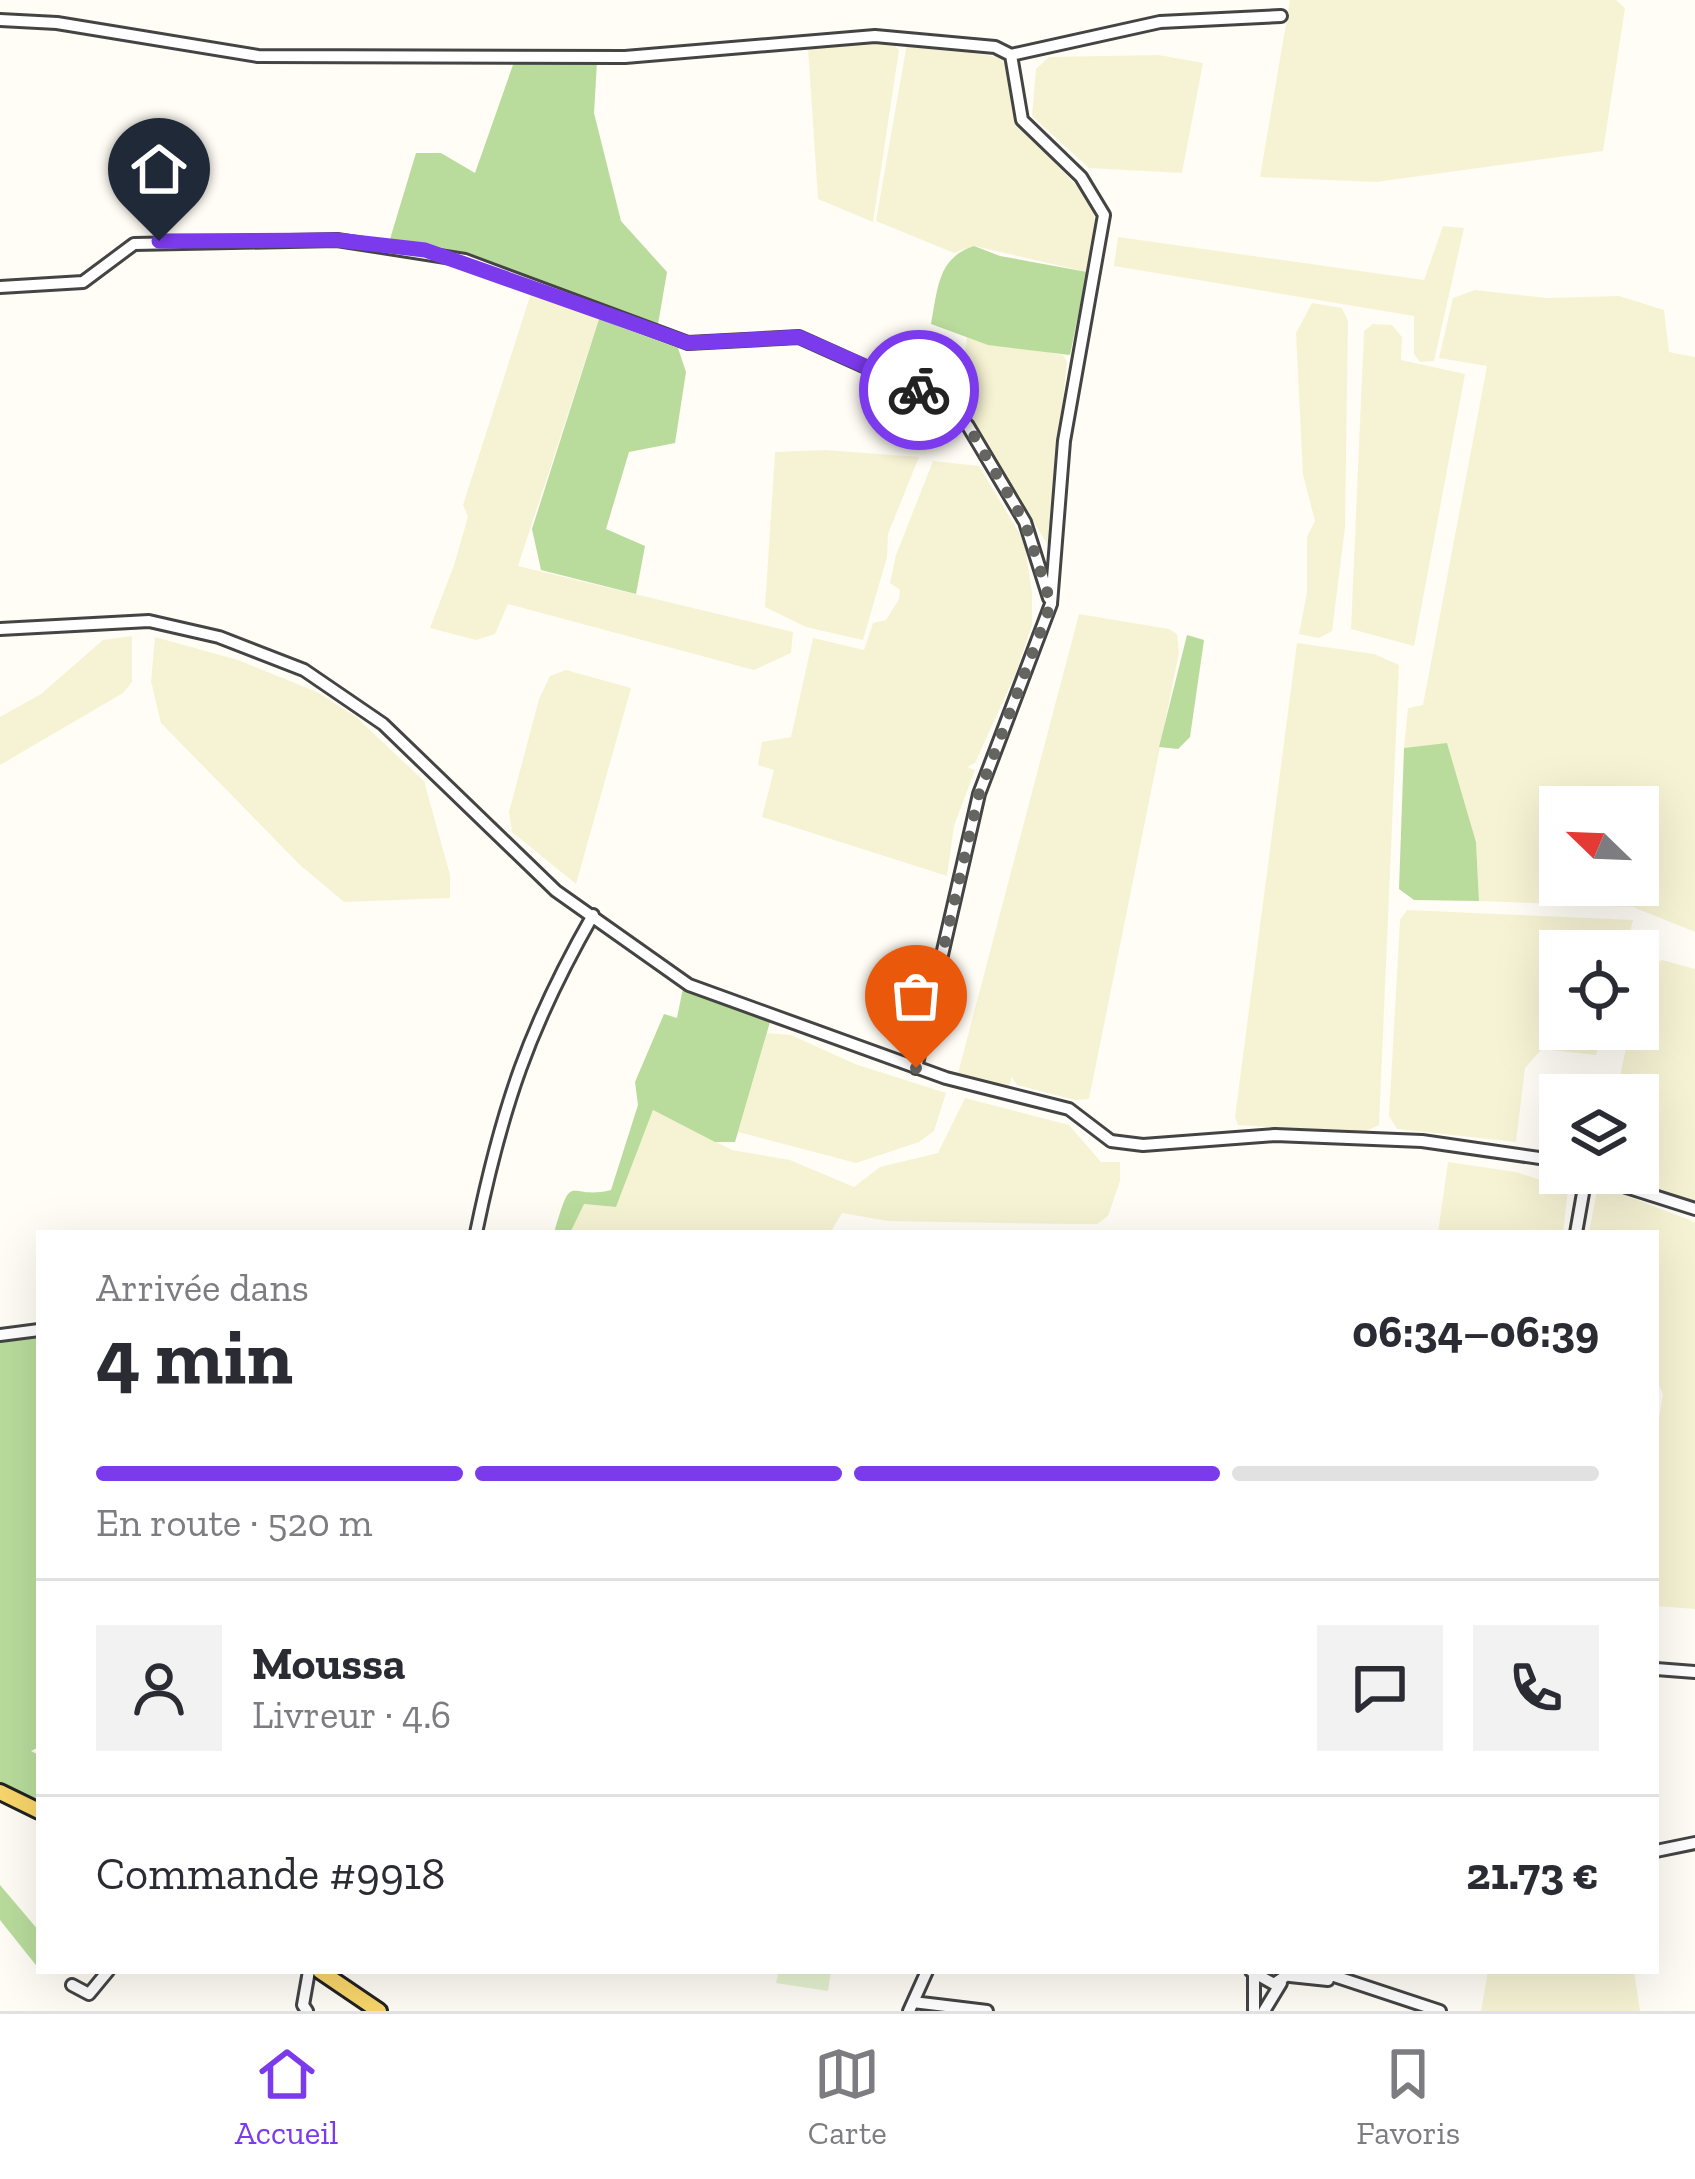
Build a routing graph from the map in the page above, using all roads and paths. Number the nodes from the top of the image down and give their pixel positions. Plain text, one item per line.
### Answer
1 (1281, 16) dead end
2 (0, 20) edge
3 (1010, 55) junction
4 (0, 287) edge
5 (1051, 604) junction
6 (0, 629) edge
7 (593, 915) junction
8 (916, 1068) junction
9 (1539, 1158) edge
10 (1581, 1194) edge
11 (1647, 1194) edge
12 (1695, 1209) edge
13 (477, 1230) edge
14 (1576, 1230) edge
15 (36, 1330) edge
16 (0, 1335) edge
17 (1659, 1669) edge
18 (1695, 1672) edge
19 (0, 1792) edge
20 (36, 1810) edge
21 (1695, 1843) edge
22 (1659, 1851) edge
23 (106, 1974) edge
24 (309, 1974) edge
25 (324, 1974) edge
26 (926, 1974) edge
27 (1252, 1974) edge
28 (1254, 1974) edge
29 (1324, 1974) edge
30 (1288, 1976) edge
31 (1334, 1980) junction
32 (72, 1984) dead end
33 (911, 2006) edge
34 (303, 2009) edge
35 (380, 2011) edge
36 (987, 2011) edge
37 (1254, 2011) edge
38 (1264, 2011) edge
39 (1440, 2011) edge

1 - 3 street
2 - 3 street
3 - 5 street
4 - 5 street
5 - 8 street
6 - 7 street
7 - 8 street
7 - 13 street
8 - 9 street
10 - 14 street
11 - 12 street
15 - 16 street
17 - 18 street
19 - 20 main road
21 - 22 street
23 - 32 street
24 - 34 street
25 - 35 main road
26 - 33 street
27 - 37 street
28 - 30 street
29 - 31 street
30 - 31 street
30 - 38 street
31 - 39 street
33 - 36 street

